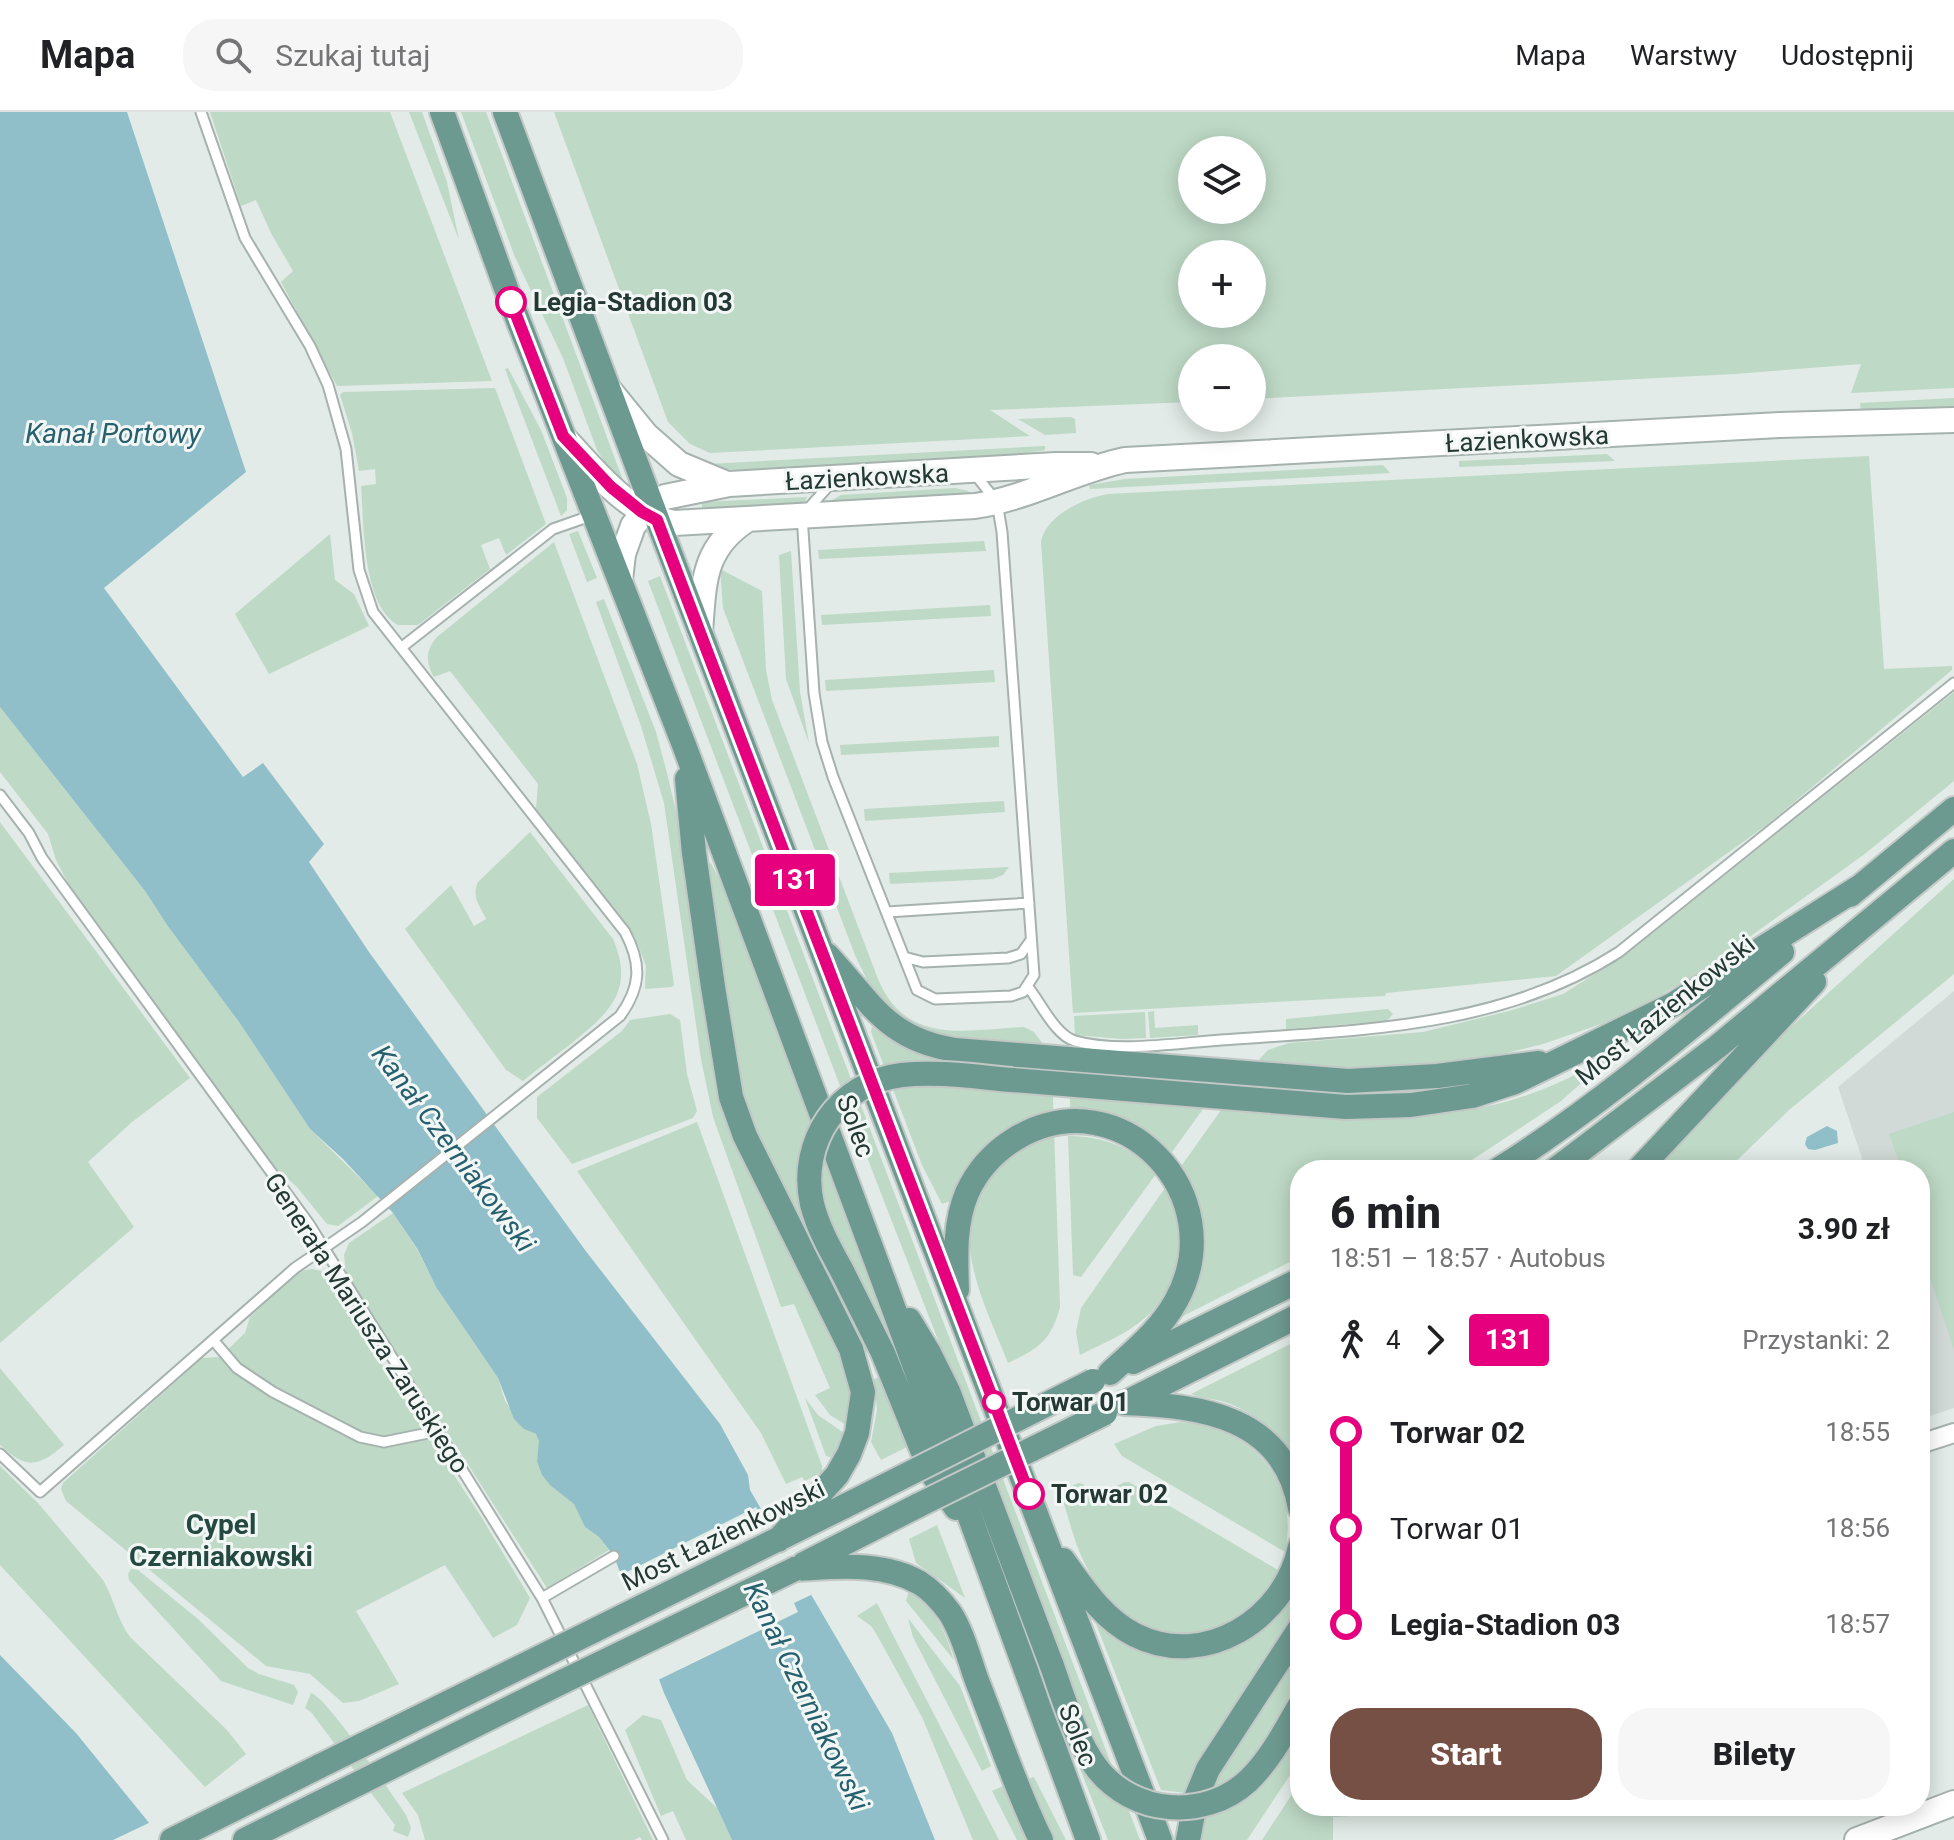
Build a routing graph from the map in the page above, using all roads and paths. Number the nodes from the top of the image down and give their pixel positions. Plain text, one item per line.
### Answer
1 (201, 112) edge
2 (442, 112) edge
3 (505, 112) edge
4 (610, 392) junction
5 (1954, 420) edge
6 (563, 436) junction
7 (1101, 465) junction
8 (973, 471) junction
9 (835, 479) junction
10 (729, 484) junction
11 (997, 502) junction
12 (650, 512) junction
13 (593, 515) junction
14 (802, 516) junction
15 (748, 519) junction
16 (620, 580) junction
17 (700, 632) junction
18 (402, 647) junction
19 (1954, 683) edge
20 (684, 745) junction
21 (0, 795) edge
22 (1954, 809) edge
23 (1954, 851) edge
24 (1861, 886) junction
25 (1029, 903) junction
26 (887, 912) junction
27 (1869, 921) junction
28 (1031, 937) junction
29 (820, 947) junction
30 (904, 957) junction
31 (1028, 987) junction
32 (1561, 1059) junction
33 (1513, 1160) edge
34 (1568, 1160) edge
35 (1647, 1160) edge
36 (322, 1247) junction
37 (1290, 1285) edge
38 (888, 1293) junction
39 (958, 1308) junction
40 (1290, 1320) edge
41 (214, 1341) junction
42 (1101, 1377) junction
43 (1114, 1408) junction
44 (438, 1431) junction
45 (1954, 1433) edge
46 (1930, 1441) edge
47 (0, 1454) edge
48 (1290, 1476) edge
49 (1043, 1532) junction
50 (975, 1537) junction
51 (778, 1540) junction
52 (614, 1556) dead end
53 (795, 1569) junction
54 (1290, 1576) edge
55 (542, 1598) junction
56 (1290, 1643) edge
57 (1290, 1721) edge
58 (1954, 1803) edge
59 (1930, 1812) edge
60 (1920, 1816) edge
61 (172, 1840) edge
62 (245, 1840) edge
63 (663, 1840) edge
64 (1041, 1840) edge
65 (1088, 1840) edge
66 (1160, 1840) edge
67 (1188, 1840) edge
68 (1857, 1840) edge

1 - 18 lane
2 - 6 main road, Solec
3 - 4 main road, Solec
4 - 10 street, Łazienkowska
4 - 12 main road, Solec
5 - 7 street, Łazienkowska
6 - 12 street
6 - 13 main road, Solec
7 - 8 street, Łazienkowska
7 - 11 street, Łazienkowska
8 - 9 street, Łazienkowska
8 - 11 lane
9 - 10 street, Łazienkowska
9 - 14 lane
10 - 12 street, Łazienkowska
11 - 14 street, Łazienkowska
11 - 25 lane
12 - 15 street, Łazienkowska
12 - 16 street
12 - 17 main road, Solec
13 - 16 main road, Solec
13 - 18 lane
14 - 15 street, Łazienkowska
14 - 26 lane
15 - 17 street
16 - 20 main road, Solec
17 - 29 main road, Solec
18 - 36 lane
19 - 31 lane
20 - 38 main road, Solec
20 - 51 main road
21 - 36 lane, Generała Mariusza Zaruskiego
22 - 24 main road
23 - 27 main road
24 - 32 main road
24 - 33 main road, Most Łazienkowski
25 - 26 lane
25 - 28 lane
26 - 30 lane
27 - 34 main road
27 - 35 main road
28 - 30 lane
28 - 31 lane
29 - 32 main road
29 - 39 main road, Solec
30 - 31 lane
32 - 50 main road, bridge
36 - 41 lane
36 - 44 lane, Generała Mariusza Zaruskiego
37 - 42 main road, Most Łazienkowski
38 - 50 main road, Solec
38 - 57 main road, bridge
39 - 42 main road
39 - 49 main road, Solec
40 - 43 main road
41 - 44 lane
41 - 47 lane
42 - 51 main road, Most Łazienkowski, bridge
43 - 48 main road
43 - 53 main road, bridge
44 - 55 lane, Generała Mariusza Zaruskiego
45 - 46 street
49 - 54 main road
49 - 66 main road, Solec
50 - 65 main road, Solec
51 - 61 main road, Most Łazienkowski, bridge
52 - 55 lane
53 - 62 main road, bridge
53 - 64 main road
55 - 63 lane, Generała Mariusza Zaruskiego
56 - 67 main road
58 - 59 street
60 - 68 street

